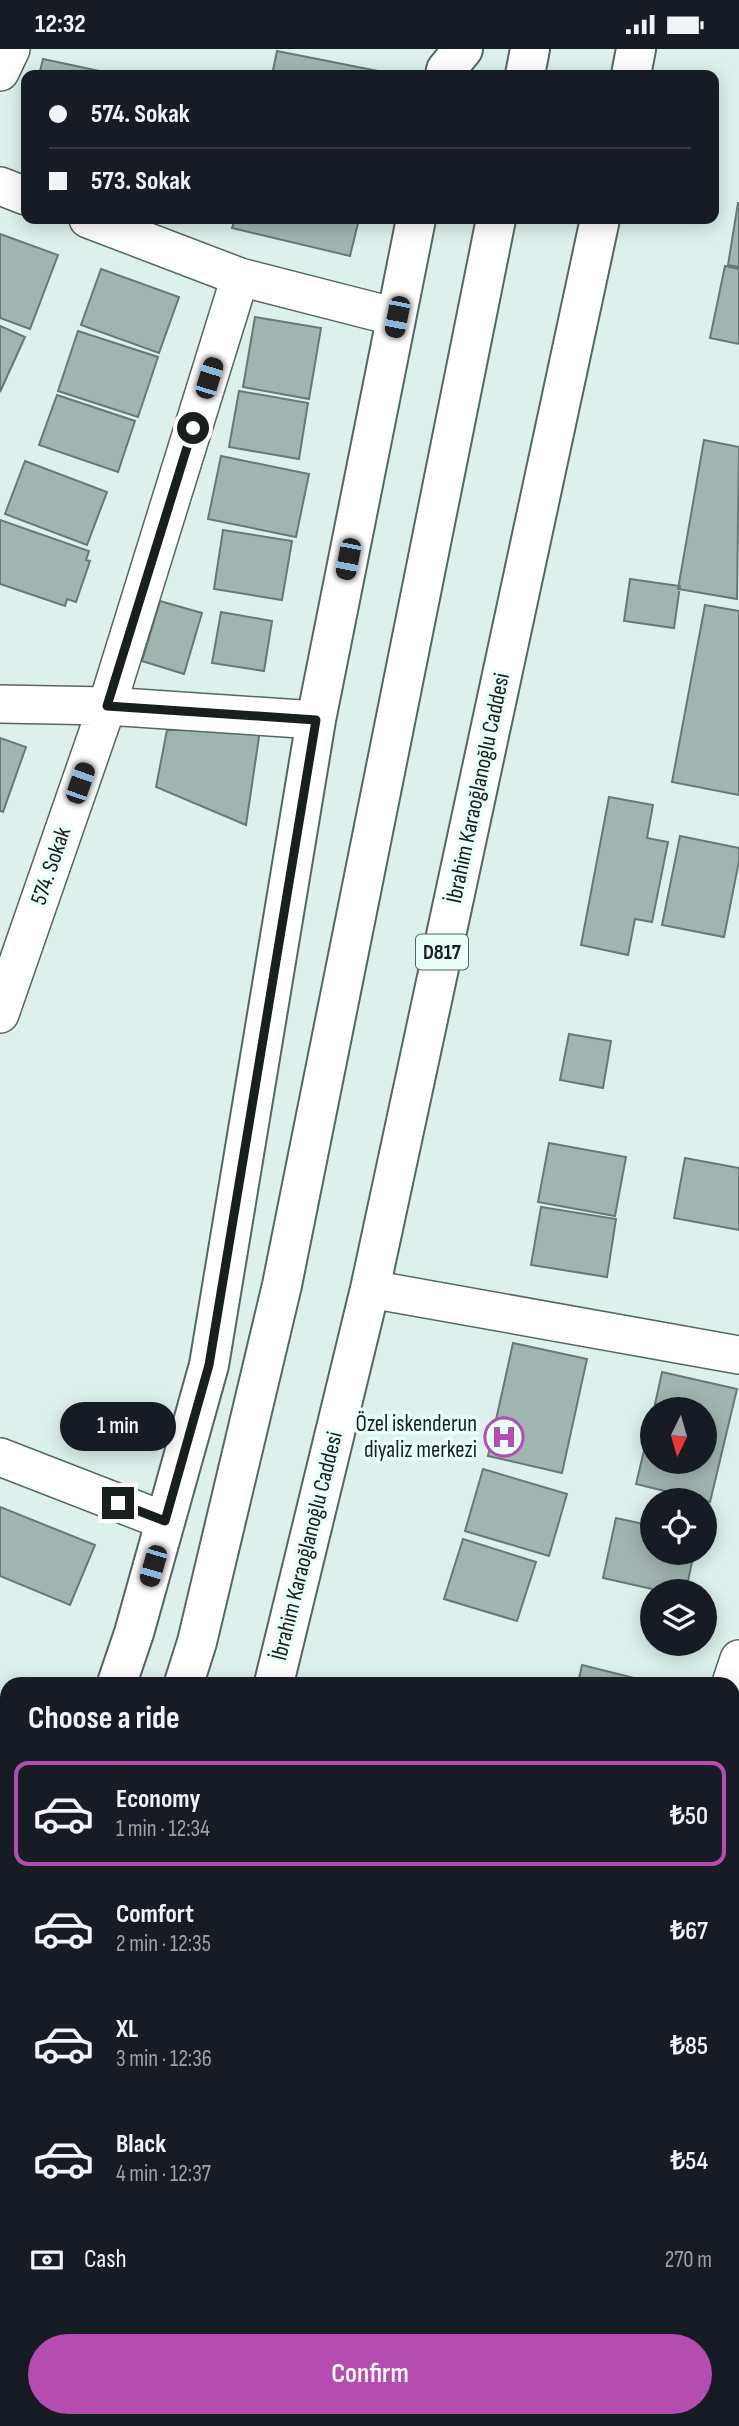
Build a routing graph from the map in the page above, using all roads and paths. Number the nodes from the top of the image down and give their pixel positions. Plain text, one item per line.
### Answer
1 (11, 49) edge
2 (463, 49) edge
3 (530, 49) edge
4 (636, 49) edge
5 (446, 70) edge
6 (526, 70) edge
7 (632, 70) edge
8 (0, 72) edge
9 (0, 185) edge
10 (21, 193) edge
11 (101, 224) edge
12 (415, 224) edge
13 (495, 224) edge
14 (599, 224) edge
15 (240, 277) junction
16 (397, 317) junction
17 (0, 704) edge
18 (107, 706) junction
19 (316, 720) junction
20 (0, 1014) edge
21 (370, 1289) junction
22 (739, 1355) edge
23 (0, 1457) edge
24 (165, 1521) junction
25 (739, 1659) edge
26 (119, 1677) edge
27 (186, 1677) edge
28 (275, 1677) edge
29 (733, 1677) edge

1 - 8 street
2 - 5 highway
3 - 6 highway
4 - 7 highway
9 - 10 street
11 - 15 street
12 - 16 highway
13 - 27 highway
14 - 21 highway, İbrahim Karaoğlanoğlu Caddesi / D817
15 - 16 street
15 - 18 street, 574. Sokak
16 - 19 highway
17 - 18 street
18 - 19 street
18 - 20 street, 574. Sokak
19 - 24 highway
21 - 22 street
21 - 28 highway, İbrahim Karaoğlanoğlu Caddesi / D817
23 - 24 street
24 - 26 highway
25 - 29 street

